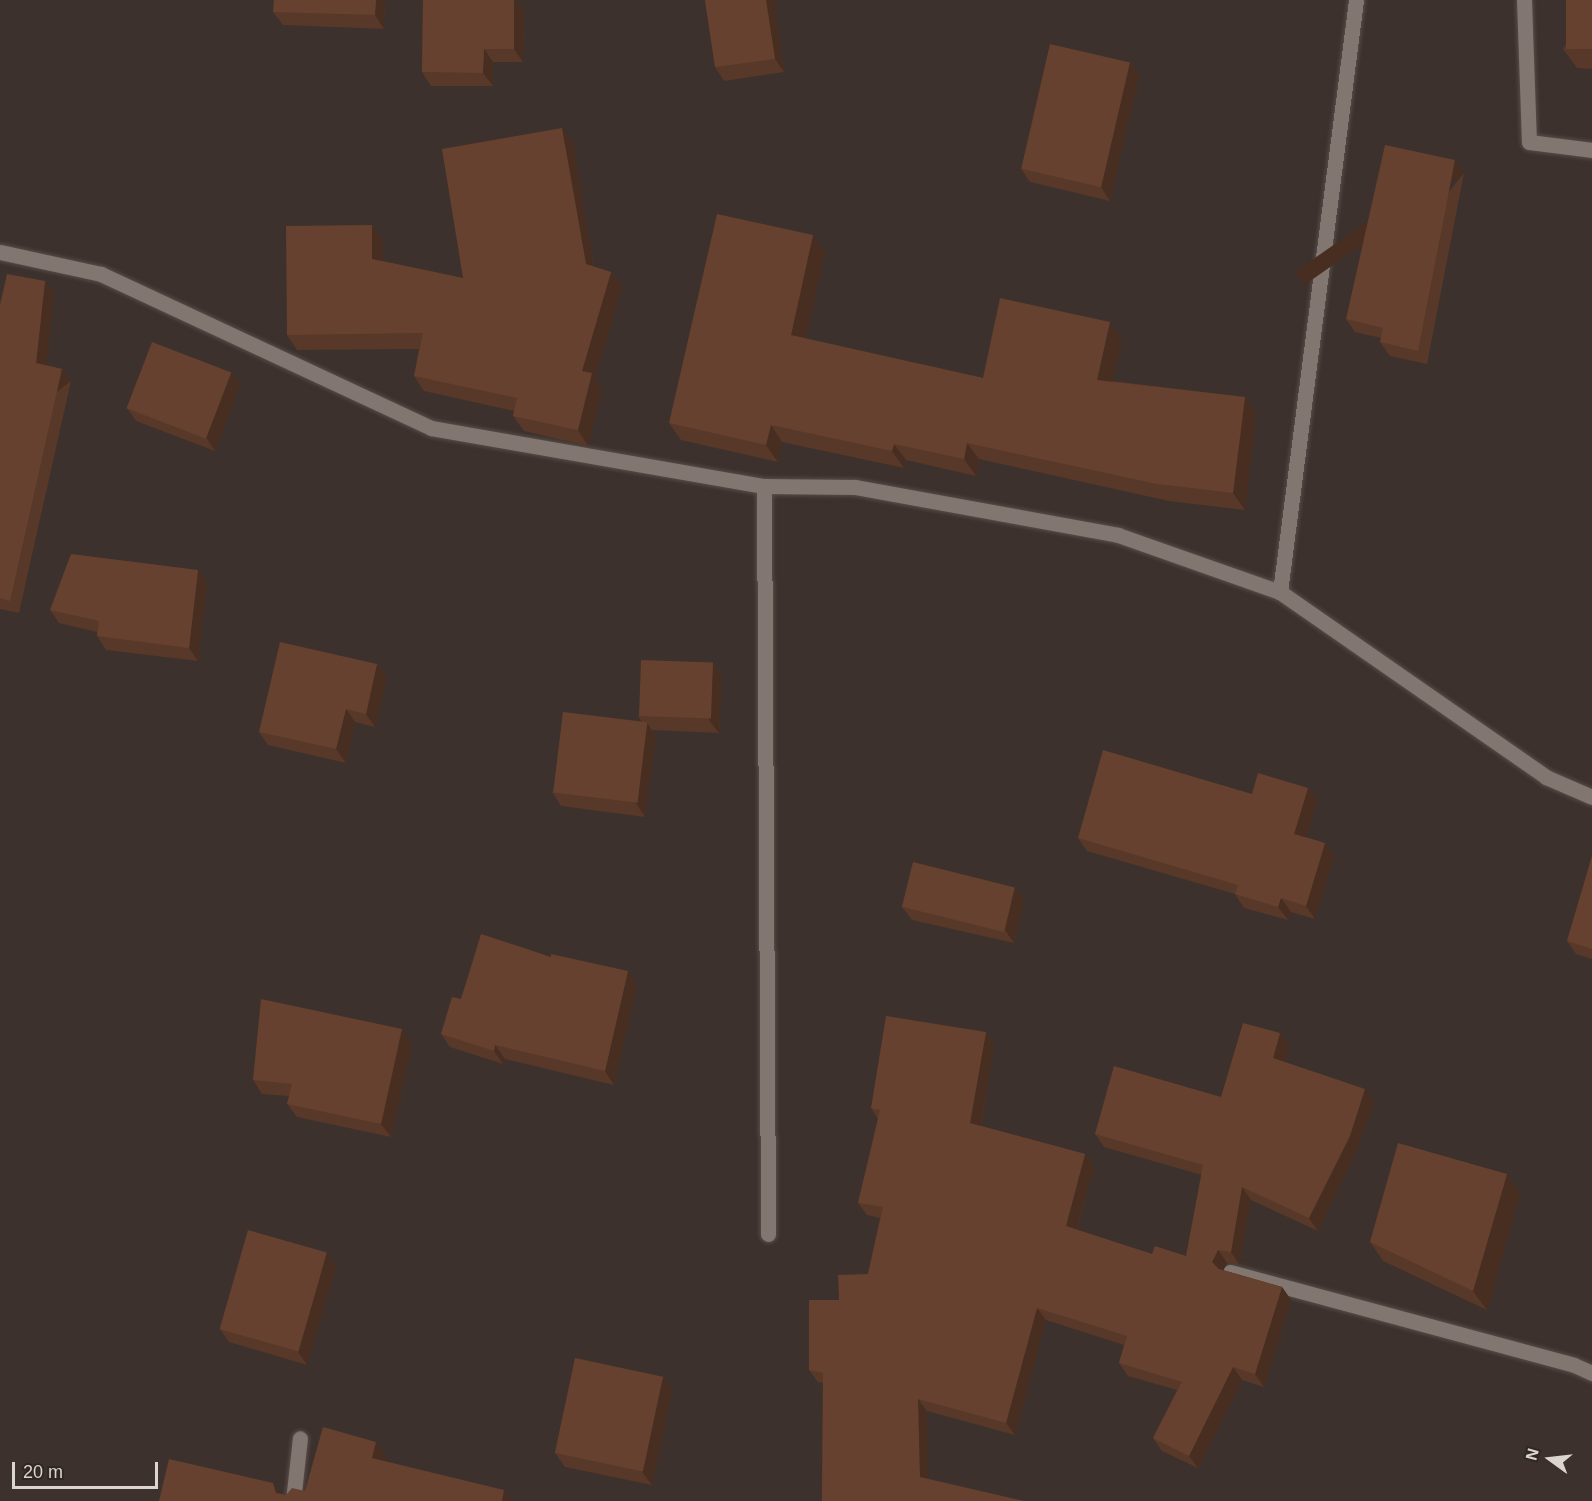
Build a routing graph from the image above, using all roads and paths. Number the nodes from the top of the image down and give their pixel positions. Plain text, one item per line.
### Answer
1 (1356, 0) edge
2 (1524, 0) edge
3 (1592, 150) edge
4 (0, 252) edge
5 (764, 486) junction
6 (1280, 592) junction
7 (1592, 797) edge
8 (768, 1234) dead end
9 (1230, 1272) edge
10 (1592, 1373) edge
11 (300, 1438) dead end
12 (293, 1501) edge

1 - 6 street
2 - 3 street
4 - 5 street
5 - 6 street
5 - 8 street
6 - 7 street
9 - 10 street
11 - 12 street

